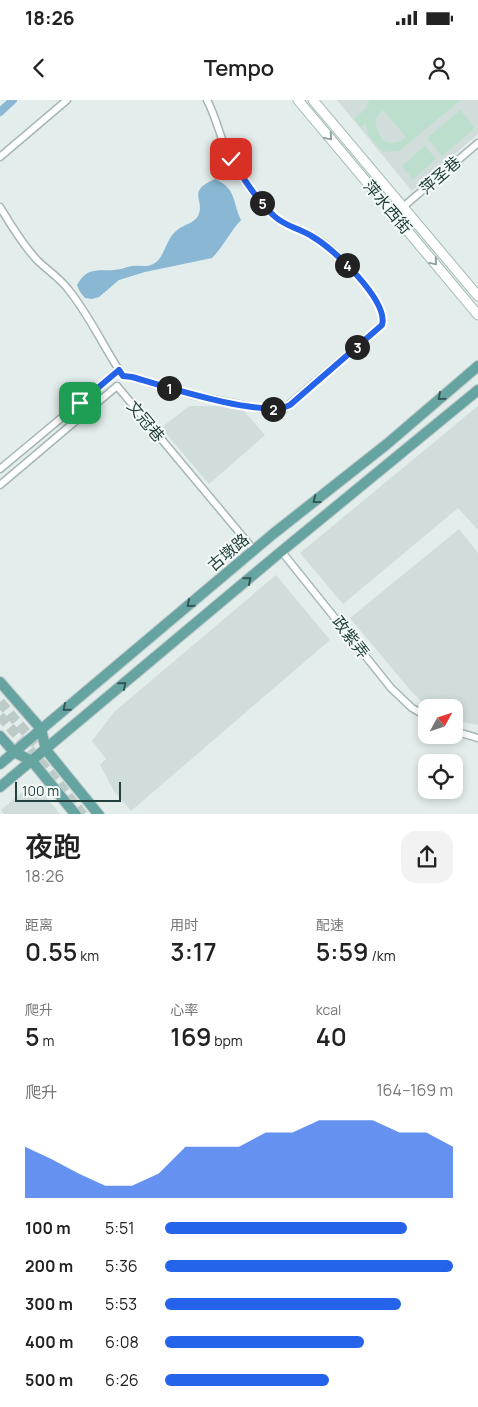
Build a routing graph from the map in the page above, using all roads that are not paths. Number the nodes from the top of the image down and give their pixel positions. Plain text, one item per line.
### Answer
1 (67, 100) edge
2 (207, 100) edge
3 (298, 100) edge
4 (312, 100) edge
5 (478, 143) edge
6 (0, 157) edge
7 (0, 207) edge
8 (403, 207) junction
9 (478, 296) edge
10 (478, 315) edge
11 (478, 366) edge
12 (119, 370) junction
13 (478, 390) edge
14 (0, 469) edge
15 (0, 485) edge
16 (254, 550) junction
17 (282, 552) junction
18 (0, 682) edge
19 (418, 711) edge
20 (41, 729) junction
21 (463, 734) edge
22 (0, 736) edge
23 (478, 738) edge
24 (46, 750) junction
25 (14, 752) junction
26 (32, 761) junction
27 (0, 764) edge
28 (0, 787) edge
29 (76, 814) edge
30 (98, 814) edge

1 - 6 street
2 - 12 street
3 -> 10 main road, 萍水西街
4 - 8 main road, 萍水西街
5 - 8 street, 萍圣巷
7 - 12 street
8 - 9 main road, 萍水西街
11 -> 16 main road, 古墩路
12 - 14 street
13 - 17 main road
15 - 16 street, 文冠巷
16 -> 20 main road, 古墩路
17 - 19 street, 政紫弄
24 -> 17 main road
18 - 20 main road
20 - 24 main road
20 - 25 main road, 古墩路
21 - 23 street
22 - 25 main road
24 - 26 main road
24 - 30 main road
25 - 26 main road
25 - 27 main road, 古墩路
26 - 28 main road
26 - 29 main road

